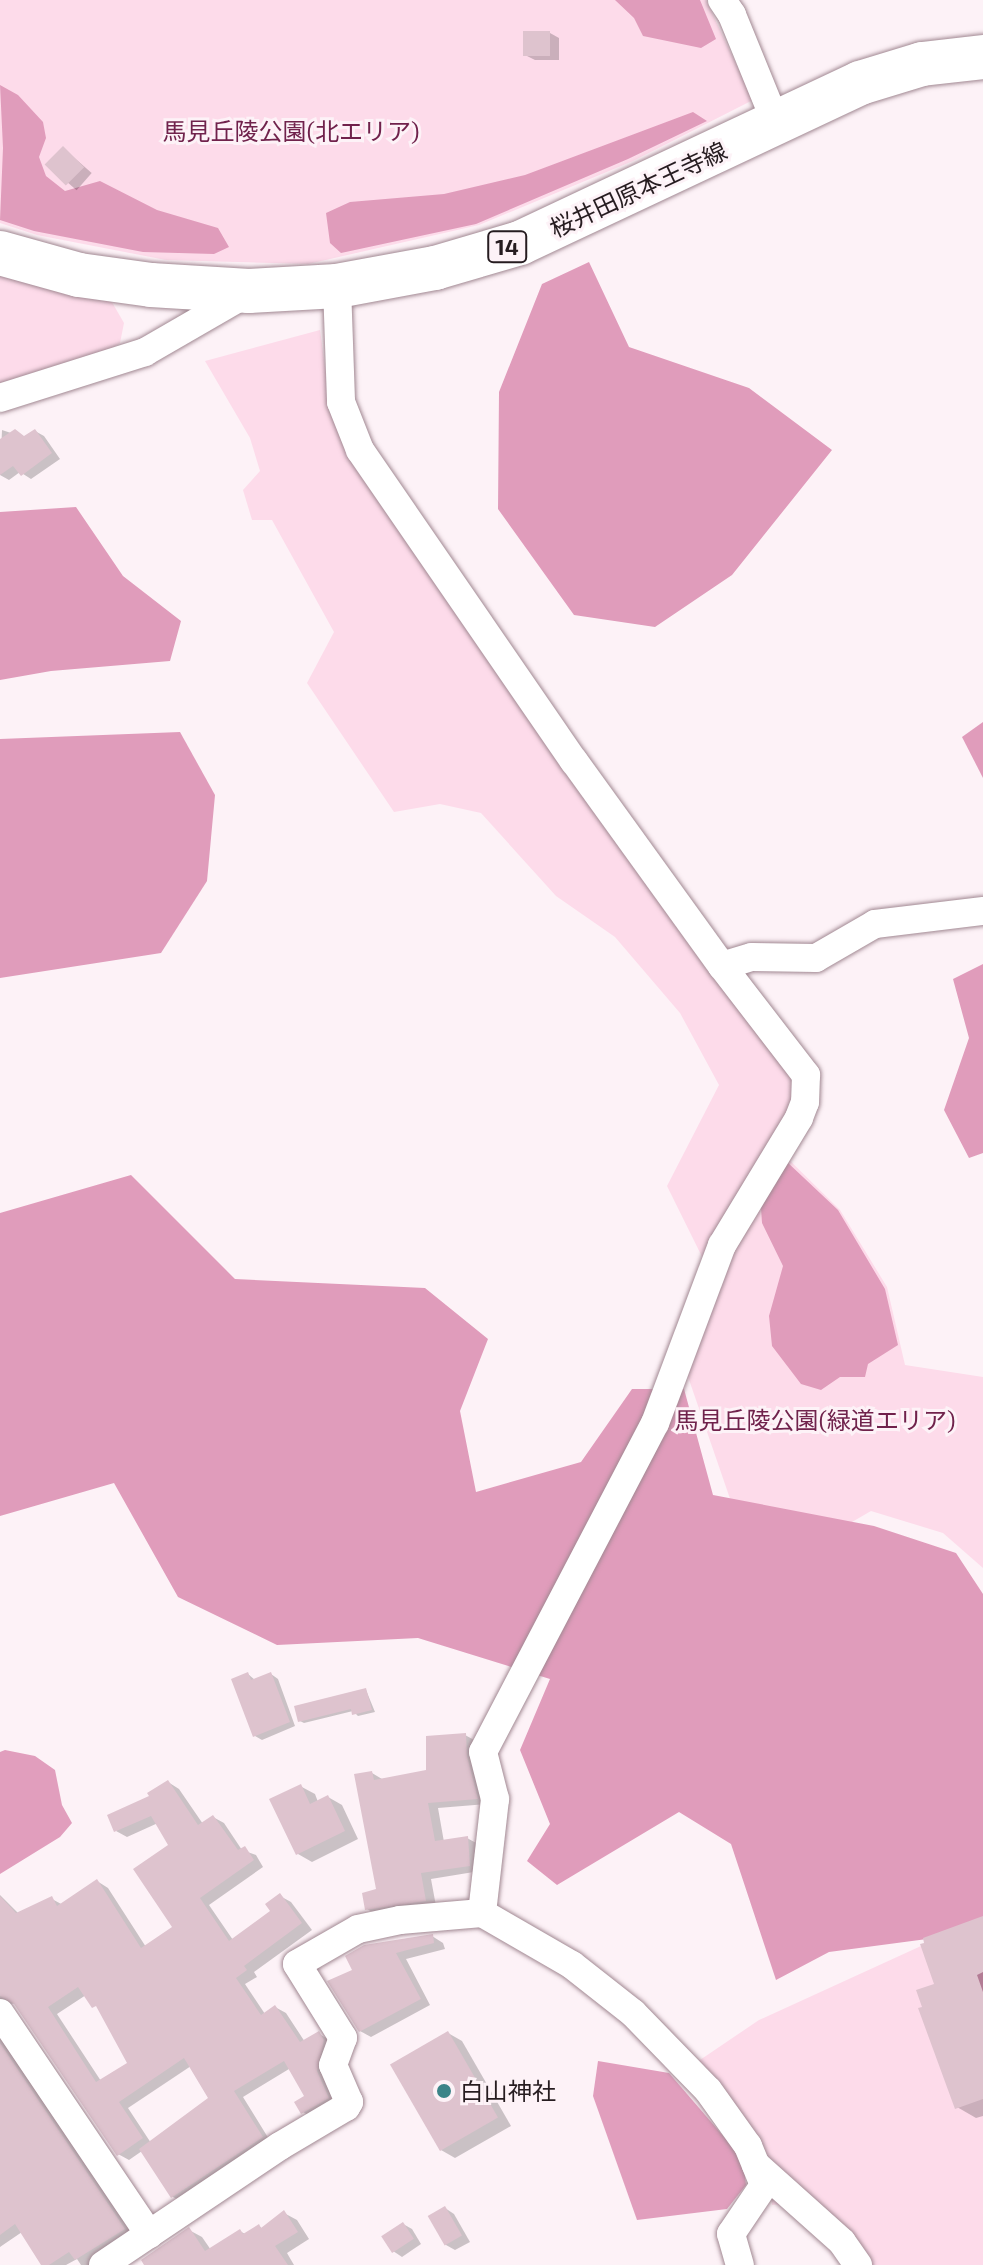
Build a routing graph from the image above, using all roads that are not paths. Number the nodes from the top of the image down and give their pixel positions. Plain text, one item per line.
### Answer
1 (722, 0) edge
2 (983, 57) edge
3 (777, 125) junction
4 (0, 253) edge
5 (337, 286) junction
6 (249, 291) junction
7 (0, 398) edge
8 (983, 911) edge
9 (722, 966) junction
10 (482, 1913) junction
11 (0, 2013) edge
12 (756, 2165) junction
13 (149, 2234) junction
14 (103, 2265) edge
15 (740, 2265) edge
16 (858, 2265) edge

1 - 3 street
2 - 3 main road, 桜井田原本王寺線 / 14
3 - 5 main road, 桜井田原本王寺線 / 14
4 - 6 main road, 桜井田原本王寺線 / 14
5 - 6 main road, 桜井田原本王寺線 / 14
5 - 9 street
6 - 7 street
8 - 9 street
9 - 10 street
10 - 12 street
10 - 13 street
11 - 13 street
12 - 15 street
12 - 16 street
13 - 14 street

